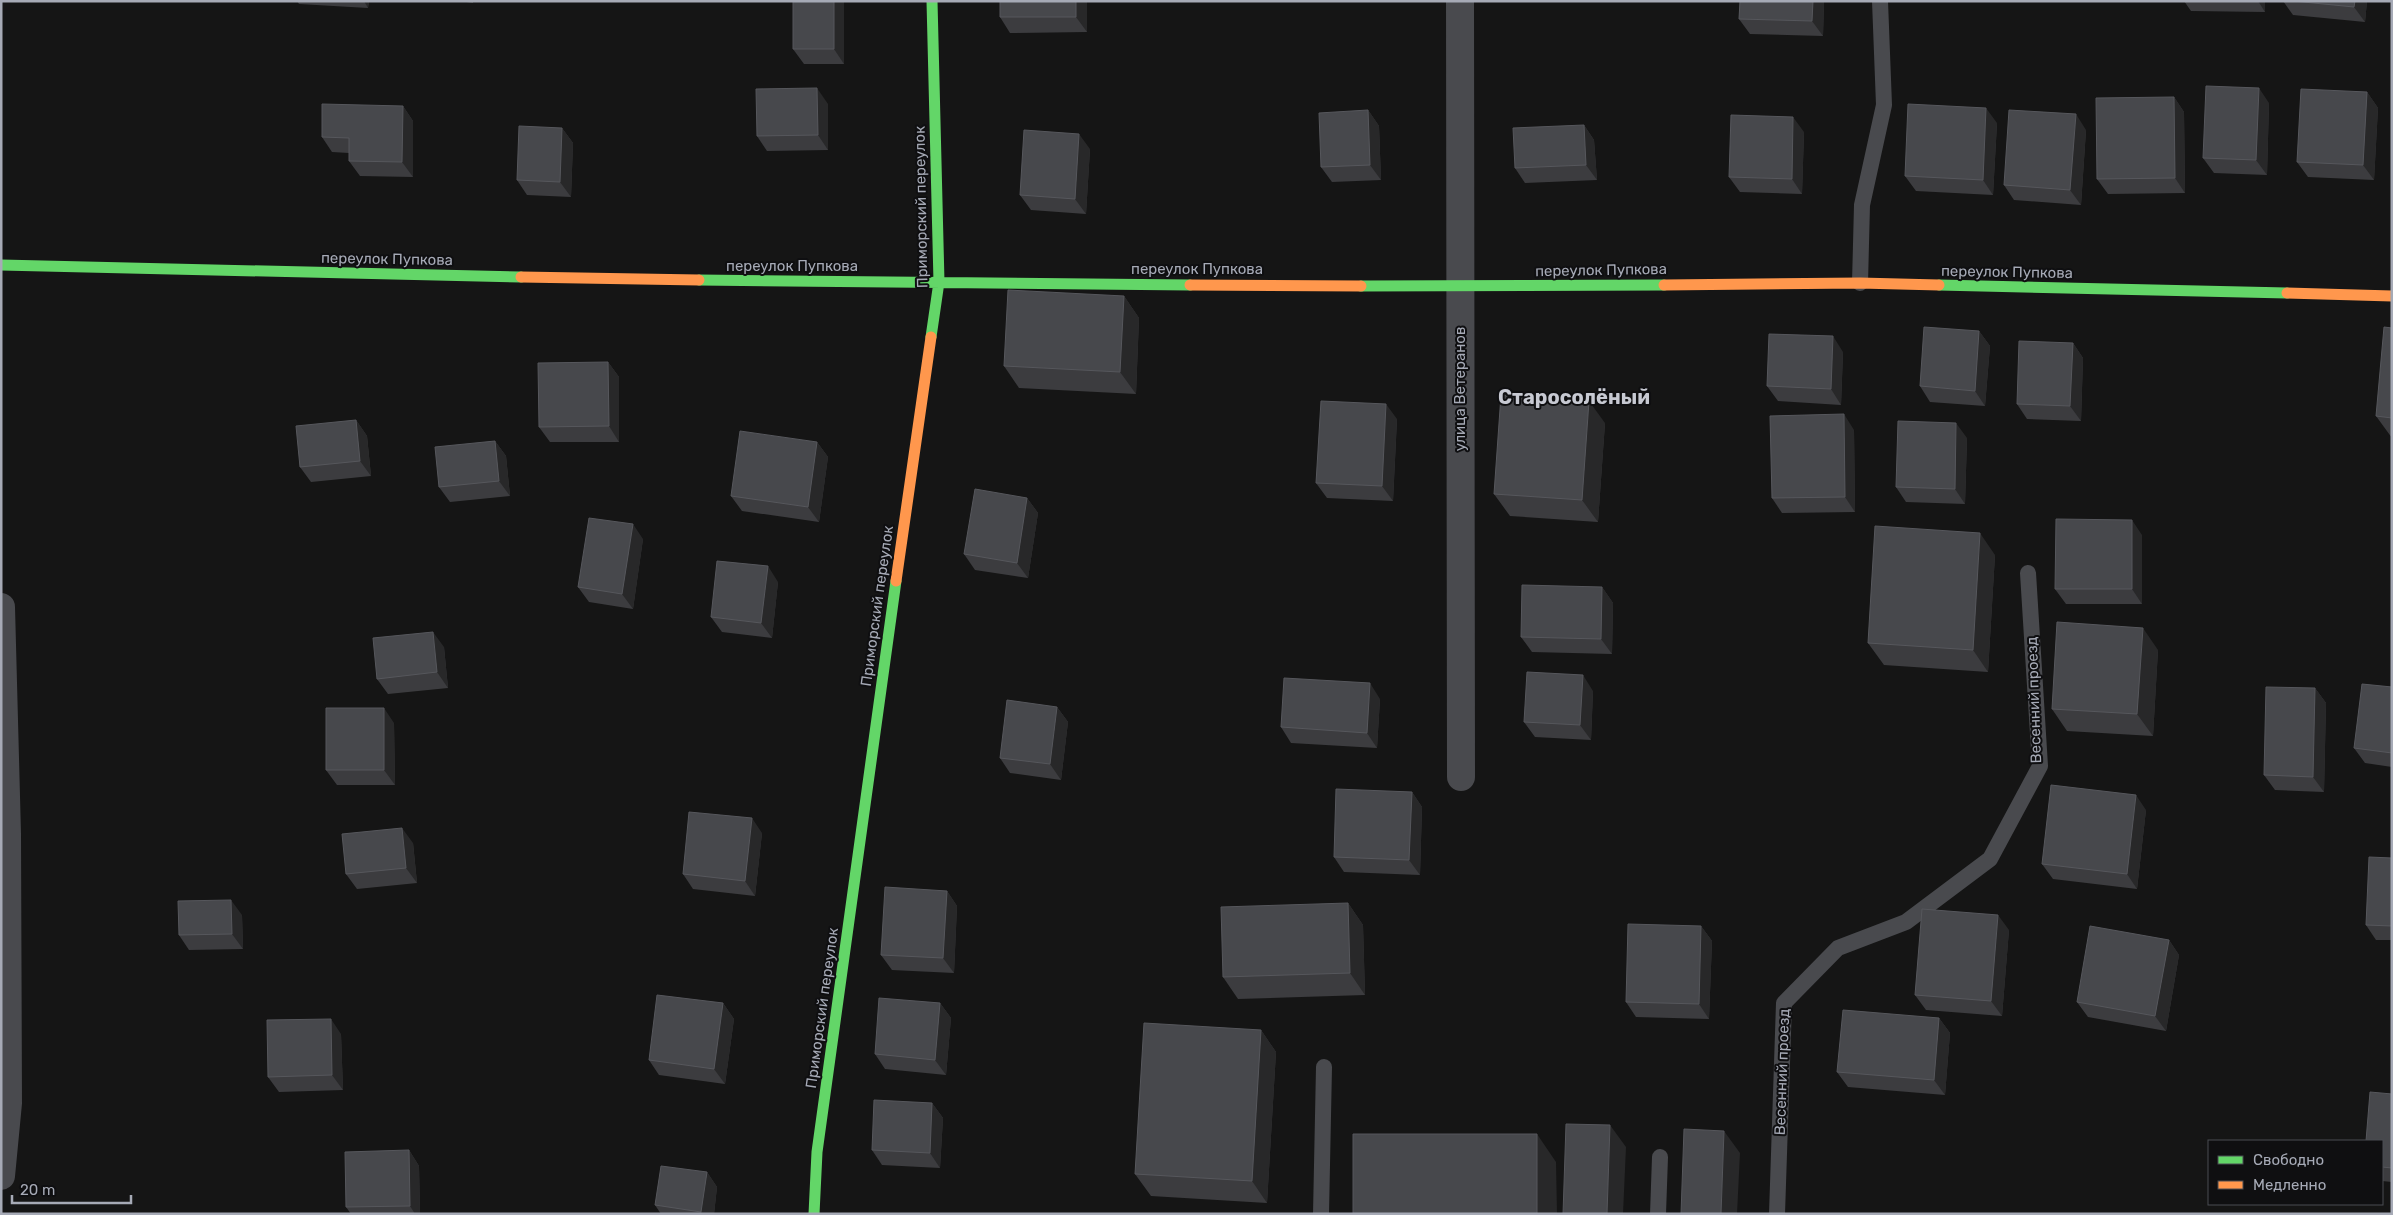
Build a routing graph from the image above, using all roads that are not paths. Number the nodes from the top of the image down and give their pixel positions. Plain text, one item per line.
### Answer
1 (932, 1) edge
2 (1460, 1) edge
3 (1880, 1) edge
4 (1, 266) edge
5 (940, 282) junction
6 (1860, 283) junction
7 (1460, 286) junction
8 (2392, 296) edge
9 (2028, 574) dead end
10 (1, 607) edge
11 (1462, 777) dead end
12 (1324, 1067) dead end
13 (1660, 1157) dead end
14 (1, 1176) edge
15 (814, 1214) edge
16 (1322, 1214) edge
17 (1658, 1214) edge
18 (1777, 1214) edge

1 - 5 street, Приморский переулок
2 - 7 street, улица Ветеранов
3 - 6 lane
4 - 5 street, переулок Пупкова
5 - 7 street, переулок Пупкова
5 - 15 street, Приморский переулок
6 - 7 street, переулок Пупкова
6 - 8 street, переулок Пупкова
7 - 11 street, улица Ветеранов
9 - 18 lane, Весенний проезд
10 - 14 street
12 - 16 lane
13 - 17 lane

